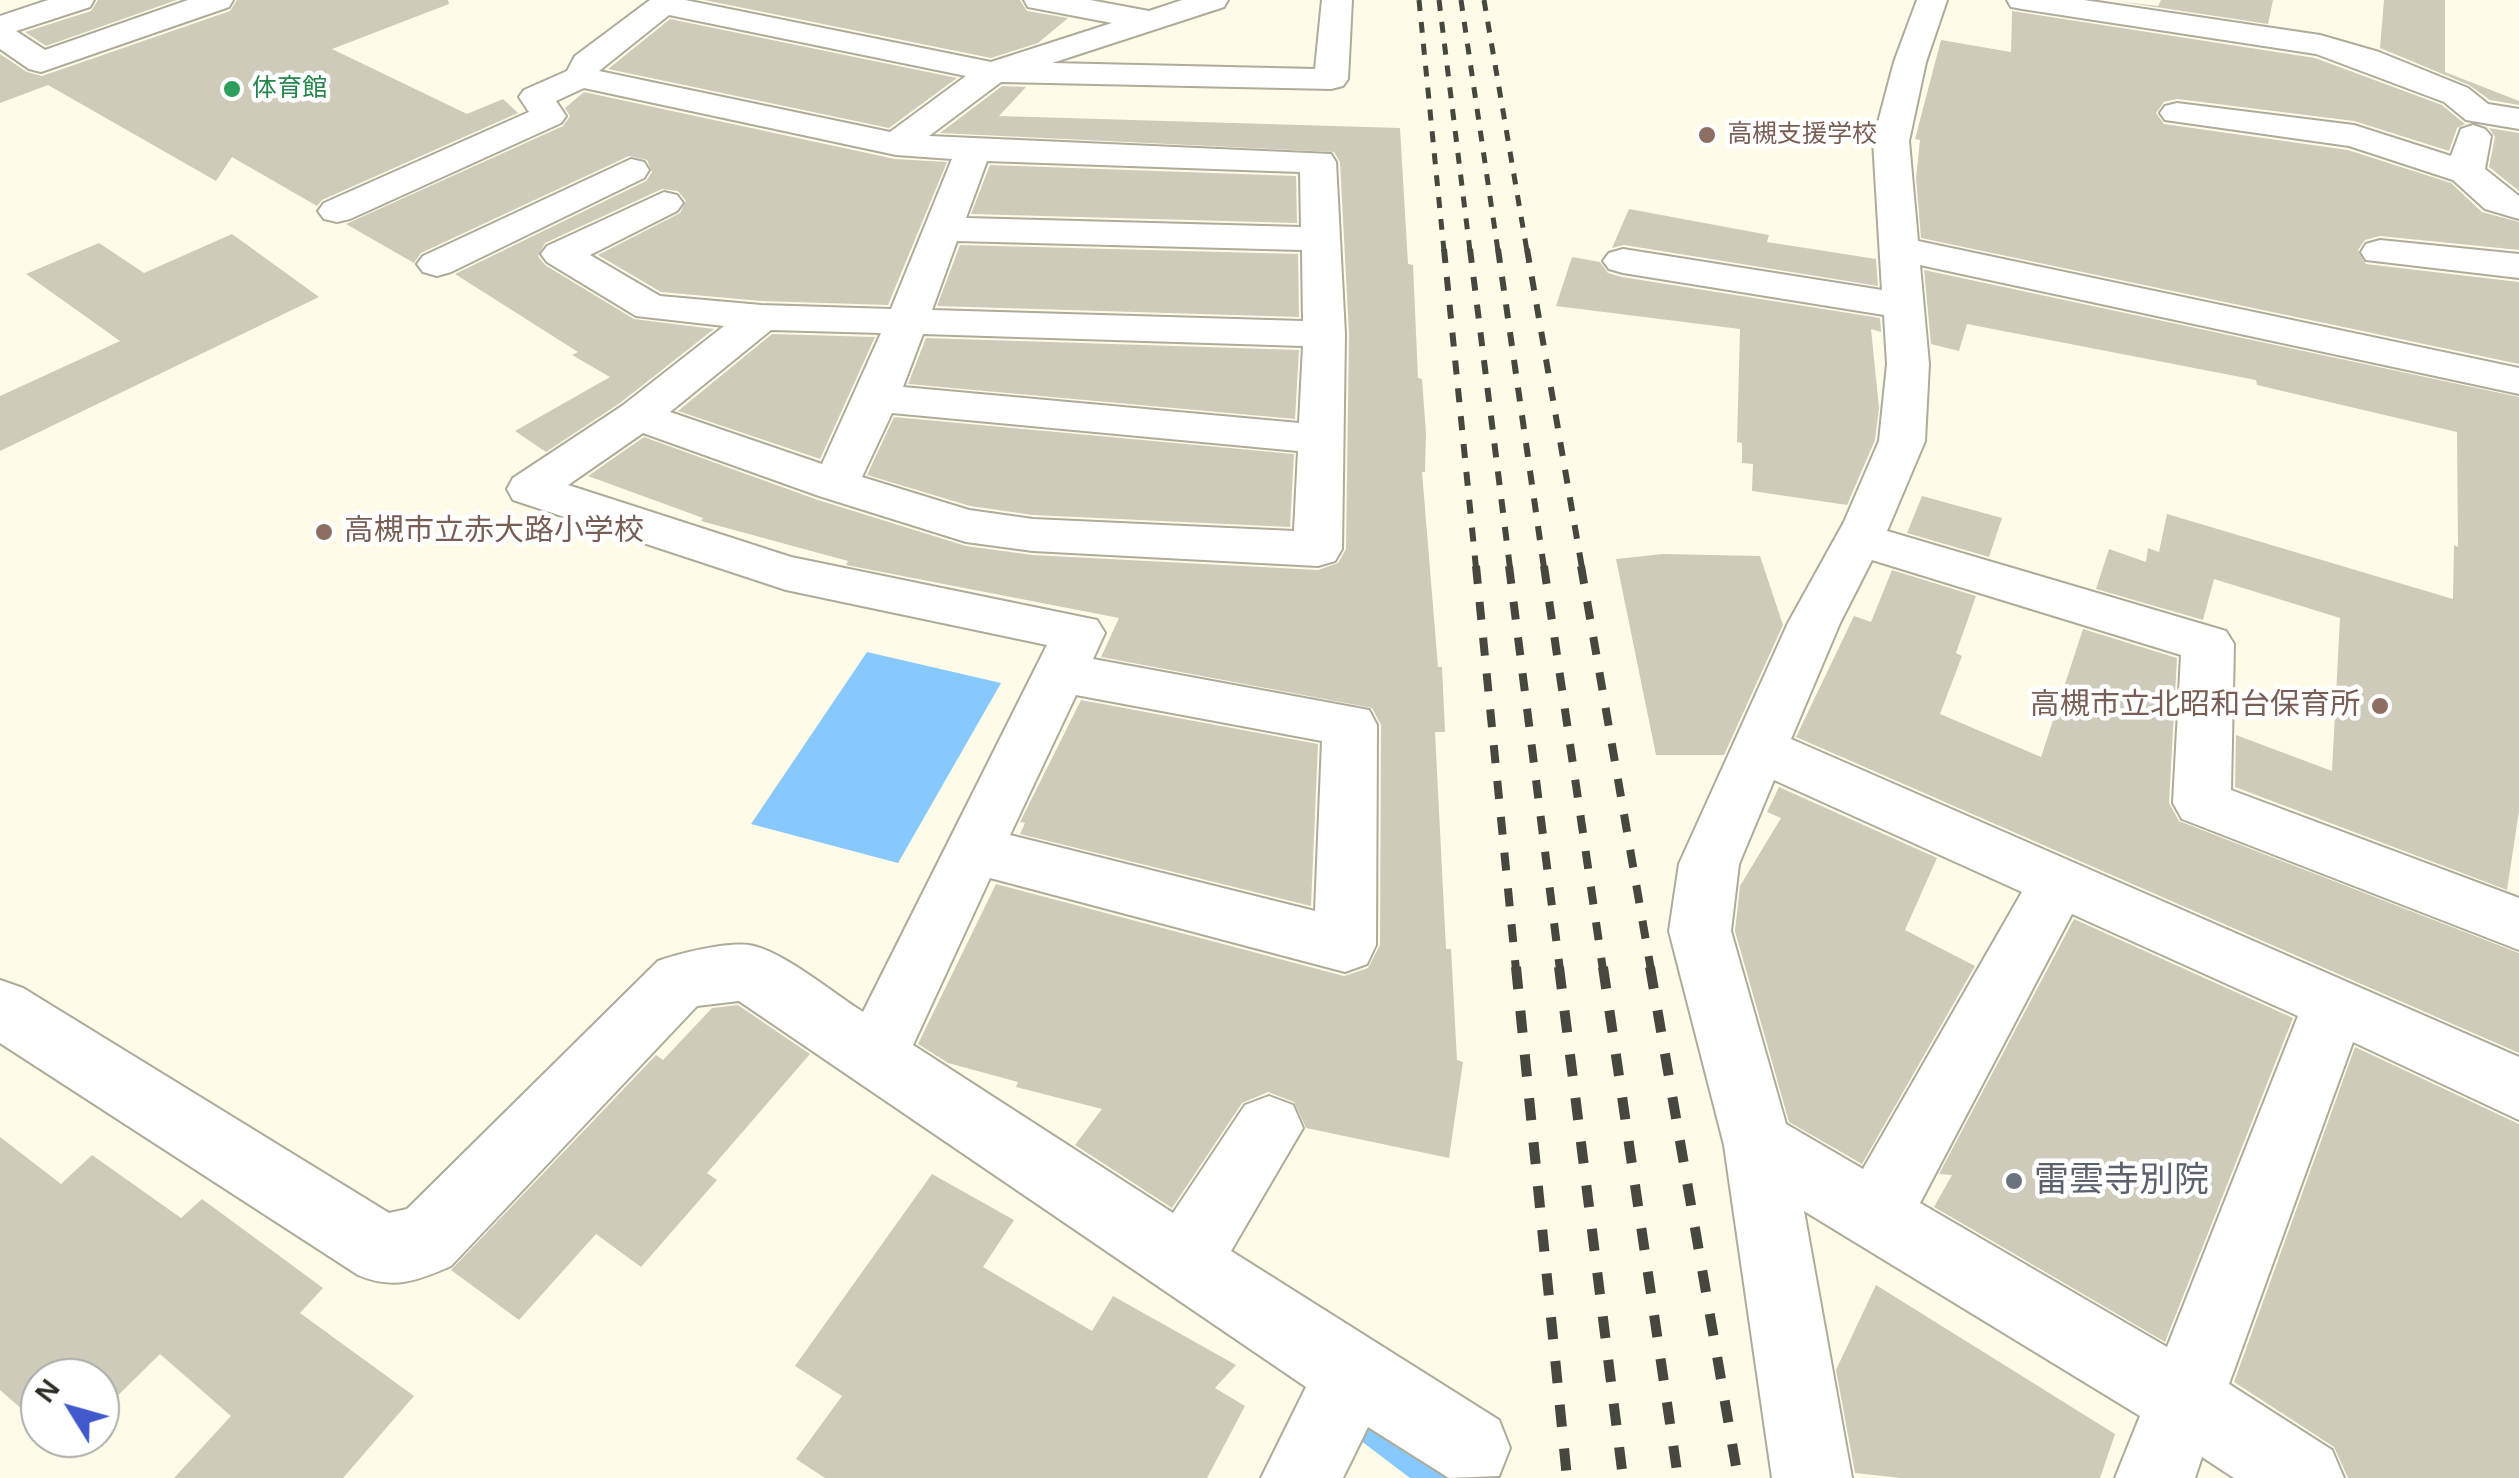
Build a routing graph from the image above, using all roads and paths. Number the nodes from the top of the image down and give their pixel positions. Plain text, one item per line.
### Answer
1 (79, 0) edge
2 (218, 0) edge
3 (1038, 0) edge
4 (1213, 0) edge
5 (1337, 0) edge
6 (1932, 0) edge
7 (2022, 0) edge
8 (667, 2) edge
9 (1146, 20) junction
10 (4, 40) edge
11 (993, 72) junction
12 (580, 77) junction
13 (2177, 113) dead end
14 (2478, 113) junction
15 (2519, 120) edge
16 (896, 144) junction
17 (973, 150) junction
18 (631, 170) dead end
19 (2466, 172) junction
20 (664, 204) dead end
21 (2519, 208) edge
22 (338, 212) dead end
23 (521, 222) junction
24 (940, 228) junction
25 (1320, 239) junction
26 (1902, 249) junction
27 (2380, 252) dead end
28 (561, 254) junction
29 (1623, 261) dead end
30 (436, 264) dead end
31 (2519, 266) edge
32 (1905, 306) junction
33 (761, 317) junction
34 (908, 322) junction
35 (1324, 334) junction
36 (2519, 381) edge
37 (877, 398) junction
38 (638, 416) junction
39 (1320, 439) junction
40 (836, 485) junction
41 (1858, 538) junction
42 (1060, 673) junction
43 (1759, 749) junction
44 (974, 850) junction
45 (2059, 881) junction
46 (2519, 924) edge
47 (2335, 1003) junction
48 (0, 1008) edge
49 (874, 1058) junction
50 (2519, 1089) edge
51 (1269, 1128) dead end
52 (1758, 1146) junction
53 (1876, 1216) junction
54 (1183, 1262) junction
55 (1354, 1374) junction
56 (2183, 1399) junction
57 (1471, 1448) dead end
58 (1301, 1478) edge
59 (1812, 1478) edge
60 (2156, 1478) edge
61 (2304, 1478) edge

1 - 10 street
2 - 10 street
3 - 9 street
4 - 9 street
5 - 11 street
6 - 26 street
7 - 14 street
8 - 11 street
8 - 12 street
9 - 11 street
11 - 16 street
12 - 16 street
12 - 22 street
13 - 19 street
14 - 15 street
14 - 19 street
16 - 17 street
17 - 24 street
17 - 25 street
18 - 23 street
19 - 21 street
20 - 28 street
23 - 28 street
23 - 30 street
24 - 25 street
24 - 34 street
25 - 35 street
26 - 32 street
26 - 36 street
27 - 31 street
28 - 33 street
29 - 32 street
32 - 41 street
33 - 34 street
33 - 38 street
34 - 35 street
34 - 37 street
35 - 39 street
37 - 39 street
37 - 40 street
38 - 40 street
38 - 42 street
39 - 40 street
41 - 43 street
41 - 46 street
42 - 44 street
42 - 44 street
43 - 45 street
43 - 52 street
44 - 49 street
45 - 47 street
45 - 53 street
47 - 50 street
47 - 56 street
48 - 49 street
49 - 54 street
51 - 54 street
52 - 53 street
52 - 59 street
53 - 56 street
54 - 55 street
55 - 57 street
55 - 58 street
56 - 60 street
56 - 61 street

